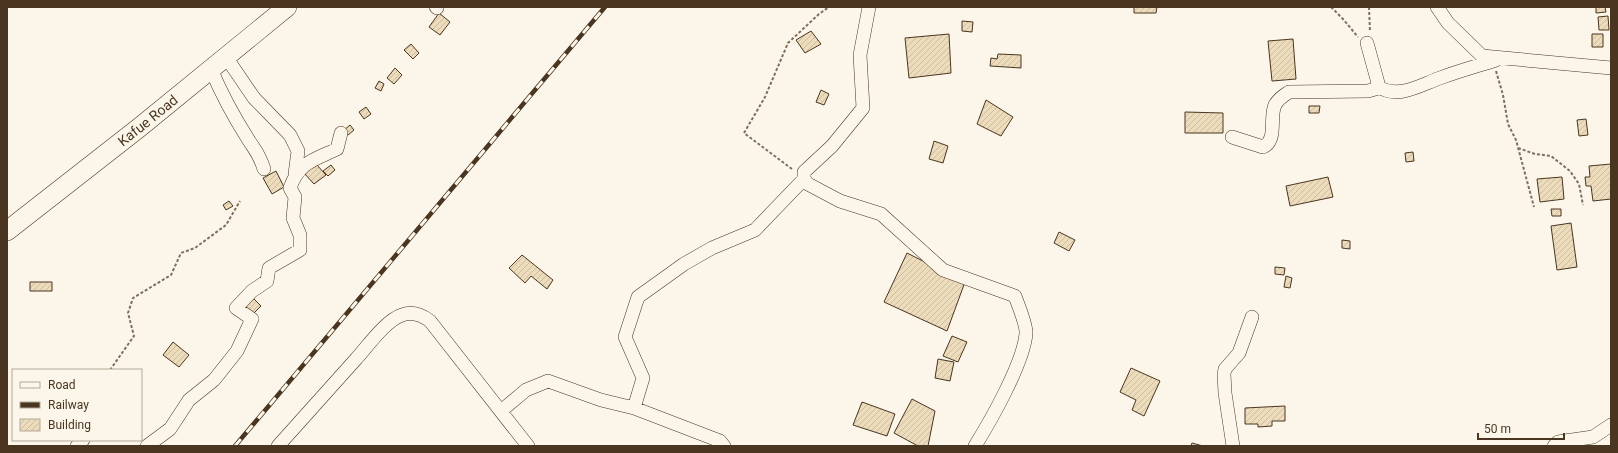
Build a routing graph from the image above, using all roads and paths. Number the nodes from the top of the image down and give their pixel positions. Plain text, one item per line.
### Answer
1 (287, 7) edge
2 (829, 7) edge
3 (869, 7) edge
4 (1331, 7) edge
5 (1369, 7) edge
6 (1437, 7) edge
7 (1367, 43) junction
8 (226, 57) junction
9 (1496, 60) junction
10 (1611, 68) edge
11 (211, 69) junction
12 (1377, 86) junction
13 (341, 133) dead end
14 (1232, 137) dead end
15 (1518, 148) junction
16 (264, 169) dead end
17 (295, 174) junction
18 (804, 179) junction
19 (240, 201) dead end
20 (1583, 204) dead end
21 (1534, 207) dead end
22 (7, 231) edge
23 (1252, 317) dead end
24 (111, 369) edge
25 (634, 408) junction
26 (501, 411) junction
27 (1611, 426) edge
28 (147, 446) edge
29 (278, 446) edge
30 (528, 446) edge
31 (724, 446) edge
32 (975, 446) edge
33 (1233, 446) edge
34 (1554, 446) edge

1 - 8 highway, Kafue Road
2 - 18 path
3 - 18 street
4 - 7 path
5 - 7 path
6 - 9 street
7 - 12 street
8 - 11 highway, Kafue Road
8 - 17 street
9 - 10 street
9 - 12 street
9 - 15 path
11 - 16 street
11 - 22 highway, Kafue Road
12 - 14 street
13 - 17 street
15 - 20 path
15 - 21 path
17 - 28 street
18 - 25 street
18 - 32 street
19 - 24 path
23 - 33 street
25 - 26 street
25 - 31 street
26 - 29 street
26 - 30 street
27 - 34 street

